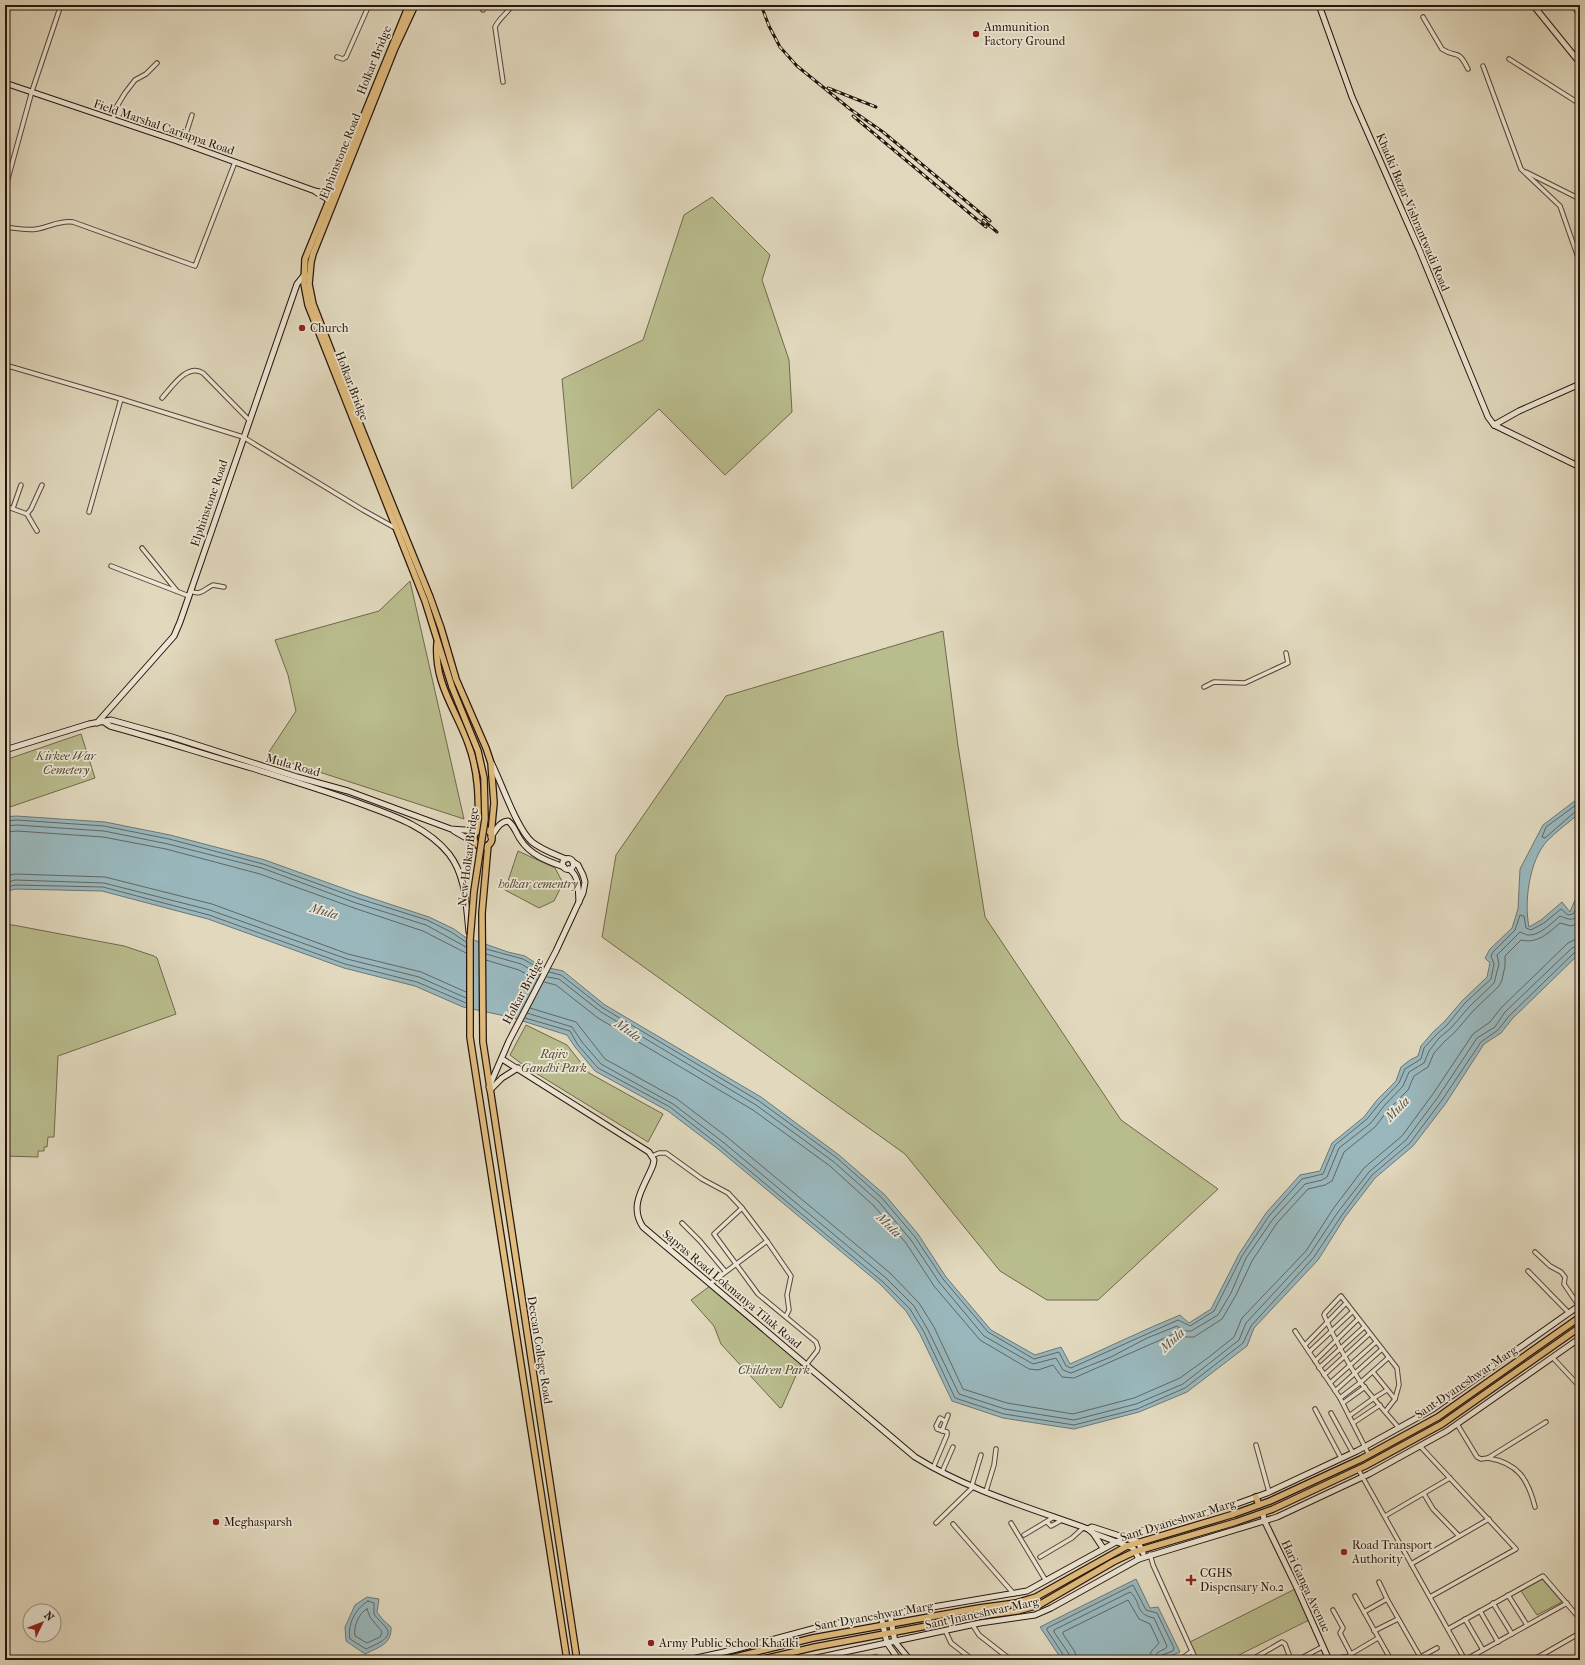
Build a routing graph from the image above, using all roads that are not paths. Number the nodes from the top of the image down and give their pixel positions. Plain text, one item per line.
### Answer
1 (61, 5) edge
2 (369, 5) edge
3 (409, 5) edge
4 (415, 5) edge
5 (484, 5) edge
6 (512, 5) edge
7 (1319, 5) edge
8 (1533, 5) edge
9 (1574, 5) edge
10 (483, 10) dead end
11 (1423, 17) dead end
12 (1580, 19) edge
13 (337, 58) dead end
14 (1509, 59) dead end
15 (1580, 63) edge
16 (157, 64) dead end
17 (1483, 66) dead end
18 (1468, 69) dead end
19 (5, 82) edge
20 (503, 82) dead end
21 (32, 91) junction
22 (1580, 104) edge
23 (192, 115) dead end
24 (113, 119) junction
25 (183, 143) junction
26 (235, 162) junction
27 (1521, 169) junction
28 (315, 191) junction
29 (334, 194) junction
30 (1580, 199) edge
31 (331, 201) junction
32 (5, 227) edge
33 (1580, 263) edge
34 (5, 269) edge
35 (306, 273) junction
36 (5, 366) edge
37 (1580, 384) edge
38 (162, 398) dead end
39 (121, 399) junction
40 (249, 420) junction
41 (1494, 425) junction
42 (243, 437) junction
43 (1580, 467) edge
44 (21, 485) dead end
45 (42, 485) dead end
46 (5, 506) edge
47 (13, 508) junction
48 (89, 512) dead end
49 (27, 514) junction
50 (399, 529) junction
51 (37, 531) dead end
52 (142, 548) dead end
53 (111, 566) dead end
54 (224, 587) dead end
55 (178, 592) junction
56 (190, 594) junction
57 (438, 638) junction
58 (1286, 653) dead end
59 (1204, 687) dead end
60 (104, 722) junction
61 (97, 723) junction
62 (161, 734) junction
63 (159, 740) junction
64 (194, 747) junction
65 (5, 750) edge
66 (491, 763) junction
67 (337, 788) junction
68 (335, 794) junction
69 (360, 803) joint
70 (451, 829) junction
71 (478, 831) junction
72 (491, 836) junction
73 (475, 843) junction
74 (488, 845) junction
75 (566, 859) junction
76 (574, 862) junction
77 (566, 868) junction
78 (579, 903) junction
79 (470, 940) junction
80 (483, 1042) joint
81 (471, 1052) joint
82 (502, 1059) junction
83 (518, 1068) junction
84 (496, 1073) junction
85 (502, 1078) junction
86 (490, 1089) junction
87 (652, 1156) junction
88 (742, 1208) junction
89 (682, 1223) dead end
90 (767, 1241) junction
91 (1535, 1252) dead end
92 (735, 1264) junction
93 (1528, 1271) dead end
94 (725, 1272) junction
95 (711, 1283) junction
96 (1346, 1303) junction
97 (1580, 1306) edge
98 (1352, 1312) junction
99 (1569, 1313) junction
100 (786, 1316) junction
101 (1580, 1317) edge
102 (1358, 1319) junction
103 (1327, 1323) junction
104 (1364, 1327) junction
105 (1580, 1327) edge
106 (1295, 1331) dead end
107 (1332, 1332) junction
108 (1370, 1334) junction
109 (1580, 1338) edge
110 (1336, 1340) junction
111 (1376, 1342) junction
112 (1304, 1345) junction
113 (1341, 1348) junction
114 (1382, 1349) junction
115 (1309, 1352) junction
116 (1345, 1356) junction
117 (1388, 1358) junction
118 (1553, 1358) junction
119 (1314, 1361) junction
120 (806, 1364) junction
121 (1350, 1365) junction
122 (1319, 1368) junction
123 (1373, 1372) junction
124 (1355, 1373) junction
125 (1324, 1375) junction
126 (1361, 1382) junction
127 (1330, 1383) junction
128 (1365, 1387) junction
129 (1580, 1387) edge
130 (1387, 1390) junction
131 (1335, 1391) junction
132 (1340, 1398) junction
133 (1374, 1398) junction
134 (1395, 1399) junction
135 (1343, 1403) junction
136 (1380, 1405) junction
137 (1314, 1409) dead end
138 (1385, 1412) junction
139 (1330, 1413) dead end
140 (948, 1415) dead end
141 (1350, 1416) junction
142 (945, 1421) junction
143 (1546, 1422) dead end
144 (1354, 1423) junction
145 (1457, 1424) junction
146 (1399, 1428) junction
147 (942, 1431) junction
148 (1256, 1445) dead end
149 (953, 1446) dead end
150 (1420, 1446) junction
151 (1365, 1447) junction
152 (996, 1449) dead end
153 (1353, 1453) junction
154 (981, 1455) dead end
155 (1369, 1455) junction
156 (1342, 1458) junction
157 (1488, 1458) junction
158 (933, 1468) junction
159 (1358, 1469) junction
160 (942, 1472) junction
161 (1363, 1477) junction
162 (1450, 1478) junction
163 (973, 1486) junction
164 (986, 1491) junction
165 (1269, 1492) junction
166 (1424, 1494) junction
167 (1256, 1497) junction
168 (1258, 1505) junction
169 (1535, 1507) dead end
170 (1262, 1513) junction
171 (1385, 1516) junction
172 (1054, 1517) junction
173 (1062, 1520) junction
174 (1264, 1520) junction
175 (1489, 1520) junction
176 (1047, 1522) junction
177 (936, 1523) dead end
178 (1011, 1523) dead end
179 (953, 1524) dead end
180 (1086, 1528) junction
181 (1093, 1533) junction
182 (1024, 1535) dead end
183 (1459, 1536) junction
184 (1126, 1538) junction
185 (1116, 1542) junction
186 (1138, 1542) junction
187 (1127, 1546) junction
188 (1103, 1548) junction
189 (1139, 1550) junction
190 (1150, 1554) junction
191 (1040, 1557) dead end
192 (1142, 1558) junction
193 (1411, 1564) junction
194 (1046, 1581) junction
195 (1379, 1582) dead end
196 (1014, 1594) junction
197 (1508, 1595) junction
198 (1355, 1596) dead end
199 (1430, 1597) junction
200 (1387, 1599) junction
201 (1493, 1603) junction
202 (1567, 1603) junction
203 (1333, 1610) dead end
204 (1480, 1611) junction
205 (1364, 1612) junction
206 (890, 1615) junction
207 (881, 1616) junction
208 (1398, 1619) junction
209 (1465, 1619) junction
210 (1580, 1619) edge
211 (892, 1624) junction
212 (972, 1624) junction
213 (1527, 1625) junction
214 (883, 1626) junction
215 (1448, 1629) junction
216 (945, 1630) junction
217 (1374, 1631) junction
218 (893, 1633) junction
219 (1580, 1633) edge
220 (885, 1634) junction
221 (1512, 1634) junction
222 (1378, 1638) junction
223 (895, 1642) junction
224 (1498, 1642) junction
225 (886, 1643) junction
226 (1322, 1647) junction
227 (1437, 1648) dead end
228 (1483, 1650) junction
229 (1192, 1651) junction
230 (1351, 1654) junction
231 (1346, 1658) edge
232 (1421, 1659) edge
233 (567, 1660) edge
234 (577, 1660) edge
235 (687, 1660) edge
236 (723, 1660) edge
237 (759, 1660) edge
238 (807, 1660) edge
239 (899, 1660) edge
240 (910, 1660) edge
241 (973, 1660) edge
242 (1011, 1660) edge
243 (1180, 1660) edge
244 (1196, 1660) edge
245 (1250, 1660) edge
246 (1291, 1660) edge
247 (1298, 1660) edge
248 (1329, 1660) edge
249 (1335, 1660) edge
250 (1354, 1660) edge
251 (1391, 1660) edge
252 (1415, 1660) edge
253 (1465, 1660) edge
254 (1533, 1660) edge

1 - 21 street
2 - 13 street
3 - 29 main road, Holkar Bridge
4 - 29 main road, Elphinstone Road
5 - 10 street
6 - 20 street
7 - 41 street, Khadki Bazar-Vishrantwadi Road
8 - 15 street
9 - 12 street
11 - 18 street
14 - 22 street
16 - 24 street
17 - 27 street
19 - 21 street, Field Marshal Cariappa Road
21 - 24 street, Field Marshal Cariappa Road
21 - 32 street
23 - 25 street
24 - 25 street, Field Marshal Cariappa Road
25 - 26 street, Field Marshal Cariappa Road
26 - 28 street, Field Marshal Cariappa Road
26 - 32 street
27 - 30 street
27 - 33 street
28 - 29 street
28 - 31 street
29 - 31 main road, Elphinstone Road
31 - 35 main road, Elphinstone Road
32 - 34 street
35 - 40 street, Elphinstone Road
35 - 50 main road, Elphinstone Road
36 - 39 street
37 - 41 street
38 - 40 street
39 - 42 street
39 - 48 street
40 - 42 street, Elphinstone Road
41 - 43 street
42 - 50 street
42 - 56 street, Elphinstone Road
44 - 47 street
45 - 49 street
46 - 47 street
47 - 49 street
49 - 51 street
50 - 57 main road
50 - 66 main road
52 - 55 street
53 - 55 street
54 - 56 street
55 - 56 street
56 - 61 street, Elphinstone Road
57 - 71 main road
57 - 79 main road, New Holkar Bridge, bridge
58 - 59 street
60 - 61 street, Mula Road
60 - 62 street, Mula Road
60 - 63 street, Mula Road
61 - 65 street, Mula Road
62 - 63 street
62 - 64 street, Mula Road
63 - 64 street, Mula Road
64 - 67 street, Mula Road
64 - 68 street, Mula Road
66 - 72 main road
66 - 75 street
67 - 68 street
67 - 70 street, Mula Road
68 - 69 street, Mula Road
69 - 79 street, New Holkar Bridge, bridge
70 - 71 street, Mula Road
70 - 73 street
71 - 72 main road
71 - 73 main road
72 - 74 main road
72 - 77 street
73 - 74 main road
74 - 80 main road, New Holkar Bridge
75 - 76 street
75 - 77 street
76 - 77 street
76 - 78 street, Holkar Bridge
77 - 78 street
78 - 82 street, Holkar Bridge
79 - 81 main road, New Holkar Bridge
80 - 86 main road, Deccan College Road
81 - 233 main road, Deccan College Road
82 - 83 street
82 - 84 street, Holkar Bridge
83 - 85 street
83 - 87 street
84 - 85 street
84 - 86 street, Holkar Bridge
85 - 86 street
86 - 234 main road, Deccan College Road
87 - 88 street
87 - 95 street, Sapras Road Lokmanya Tilak Road
88 - 90 street
88 - 92 street
89 - 94 street
90 - 92 street
90 - 100 street
91 - 97 street
92 - 94 street
92 - 100 street
93 - 99 street
94 - 95 street
95 - 120 street, Sapras Road Lokmanya Tilak Road
96 - 98 street
96 - 103 street
96 - 103 street
97 - 99 street, Sant Jnaneshwar Marg
98 - 102 street
98 - 107 street
99 - 146 street, Sant Jnaneshwar Marg
100 - 120 street
101 - 155 main road, Sant Dyaneshwar Marg
102 - 104 street
102 - 110 street
103 - 107 street
103 - 112 street
104 - 108 street
104 - 113 street
105 - 159 main road, Sant Dyaneshwar Marg
106 - 112 street
107 - 110 street
107 - 115 street
108 - 111 street
108 - 116 street
109 - 118 street, Sant Jnaneshwar Marg
110 - 113 street
110 - 119 street
111 - 114 street
111 - 121 street
112 - 115 street
113 - 116 street
113 - 122 street
114 - 117 street
114 - 124 street
115 - 119 street
116 - 121 street
116 - 125 street
117 - 123 street
117 - 134 street
118 - 129 street
118 - 145 street, Sant Jnaneshwar Marg
119 - 122 street
120 - 158 street, Sapras Road Lokmanya Tilak Road
121 - 124 street
121 - 127 street
122 - 125 street
123 - 126 street
123 - 130 street
124 - 126 street
124 - 131 street
125 - 127 street
126 - 128 street
126 - 132 street
127 - 131 street
128 - 133 street
128 - 135 street
130 - 133 street
130 - 134 street
131 - 132 street
132 - 135 street
133 - 136 street
133 - 141 street
134 - 138 street
135 - 141 street
136 - 138 street
136 - 144 street
137 - 156 street
138 - 146 street
139 - 153 street
140 - 142 street
141 - 144 street
142 - 147 street
142 - 147 street
143 - 157 street
144 - 151 street
145 - 150 street, Sant Jnaneshwar Marg
145 - 157 street
146 - 151 street, Sant Jnaneshwar Marg
147 - 158 street
148 - 165 street
149 - 160 street
150 - 161 street, Sant Jnaneshwar Marg
150 - 162 street
151 - 153 street, Sant Jnaneshwar Marg
151 - 155 street
152 - 164 street
153 - 156 street, Sant Jnaneshwar Marg
154 - 163 street
155 - 168 main road, Sant Dyaneshwar Marg
156 - 165 street, Sant Jnaneshwar Marg
157 - 169 street
158 - 160 street, Sapras Road Lokmanya Tilak Road
159 - 161 street
159 - 170 main road, Sant Dyaneshwar Marg
160 - 163 street, Sapras Road Lokmanya Tilak Road
161 - 171 street
161 - 174 street, Sant Jnaneshwar Marg
162 - 166 street
162 - 175 street
163 - 164 street, Sapras Road Lokmanya Tilak Road
163 - 177 street
164 - 172 street, Sapras Road Lokmanya Tilak Road
165 - 167 street, Sant Jnaneshwar Marg
166 - 171 street
166 - 183 street
167 - 168 main road
167 - 184 street, Sant Jnaneshwar Marg
168 - 186 main road, Sant Dyaneshwar Marg
170 - 174 street, Hari Ganga Avenue
170 - 189 main road, Sant Dyaneshwar Marg
171 - 193 street
172 - 173 street, Sapras Road Lokmanya Tilak Road
172 - 176 street
173 - 176 street
173 - 180 street, Sapras Road Lokmanya Tilak Road
174 - 190 street, Sant Jnaneshwar Marg
174 - 226 street, Hari Ganga Avenue
175 - 183 street
175 - 199 street
176 - 182 street
178 - 194 street
179 - 196 street
180 - 181 street, Sapras Road Lokmanya Tilak Road
180 - 184 street, Sapras Road Lokmanya Tilak Road
180 - 191 street
181 - 185 street, Sapras Road Lokmanya Tilak Road
181 - 188 street
183 - 193 street
184 - 185 street, Sant Jnaneshwar Marg
184 - 186 street, Sapras Road Lokmanya Tilak Road
185 - 187 street, Sapras Road Lokmanya Tilak Road
185 - 188 street, Sant Jnaneshwar Marg
186 - 187 main road, Sant Dyaneshwar Marg
186 - 189 street
187 - 189 street, Sapras Road Lokmanya Tilak Road
187 - 211 main road, Sant Dyaneshwar Marg
188 - 194 street, Sant Jnaneshwar Marg
189 - 192 street
189 - 218 main road, Sant Dyaneshwar Marg
190 - 192 street, Sant Jnaneshwar Marg
190 - 229 street
192 - 212 street, Sant Jnaneshwar Marg
193 - 199 street
194 - 196 street, Sant Jnaneshwar Marg
195 - 200 street
196 - 206 street, Sant Jnaneshwar Marg
197 - 201 street
197 - 202 street
197 - 213 street
198 - 205 street
199 - 215 street
200 - 205 street
200 - 208 street
201 - 204 street
201 - 221 street
202 - 210 street
202 - 213 street
203 - 230 street
204 - 209 street
204 - 224 street
205 - 217 street
206 - 207 street, Sant Jnaneshwar Marg
206 - 211 street
207 - 214 street
207 - 235 street, Sant Jnaneshwar Marg
208 - 217 street
208 - 232 street
209 - 215 street
209 - 228 street
211 - 214 main road, Sant Dyaneshwar Marg
211 - 218 street
212 - 216 street, Sant Jnaneshwar Marg
212 - 242 street
213 - 221 street
214 - 220 street
214 - 236 main road, Sant Dyaneshwar Marg
215 - 253 street
216 - 223 street, Sant Jnaneshwar Marg
216 - 241 street
217 - 222 street
218 - 220 main road, Sant Dyaneshwar Marg
218 - 223 street
219 - 254 street
220 - 225 street
220 - 237 main road, Sant Dyaneshwar Marg
221 - 224 street
222 - 230 street
222 - 251 street
223 - 225 street, Sant Jnaneshwar Marg
223 - 240 street
224 - 228 street
225 - 238 street, Sant Jnaneshwar Marg
225 - 239 street
226 - 247 street
226 - 248 street, Hari Ganga Avenue
227 - 232 street
228 - 253 street
229 - 243 street
229 - 244 street
230 - 231 street
230 - 250 street
231 - 249 street
232 - 252 street
245 - 246 street

